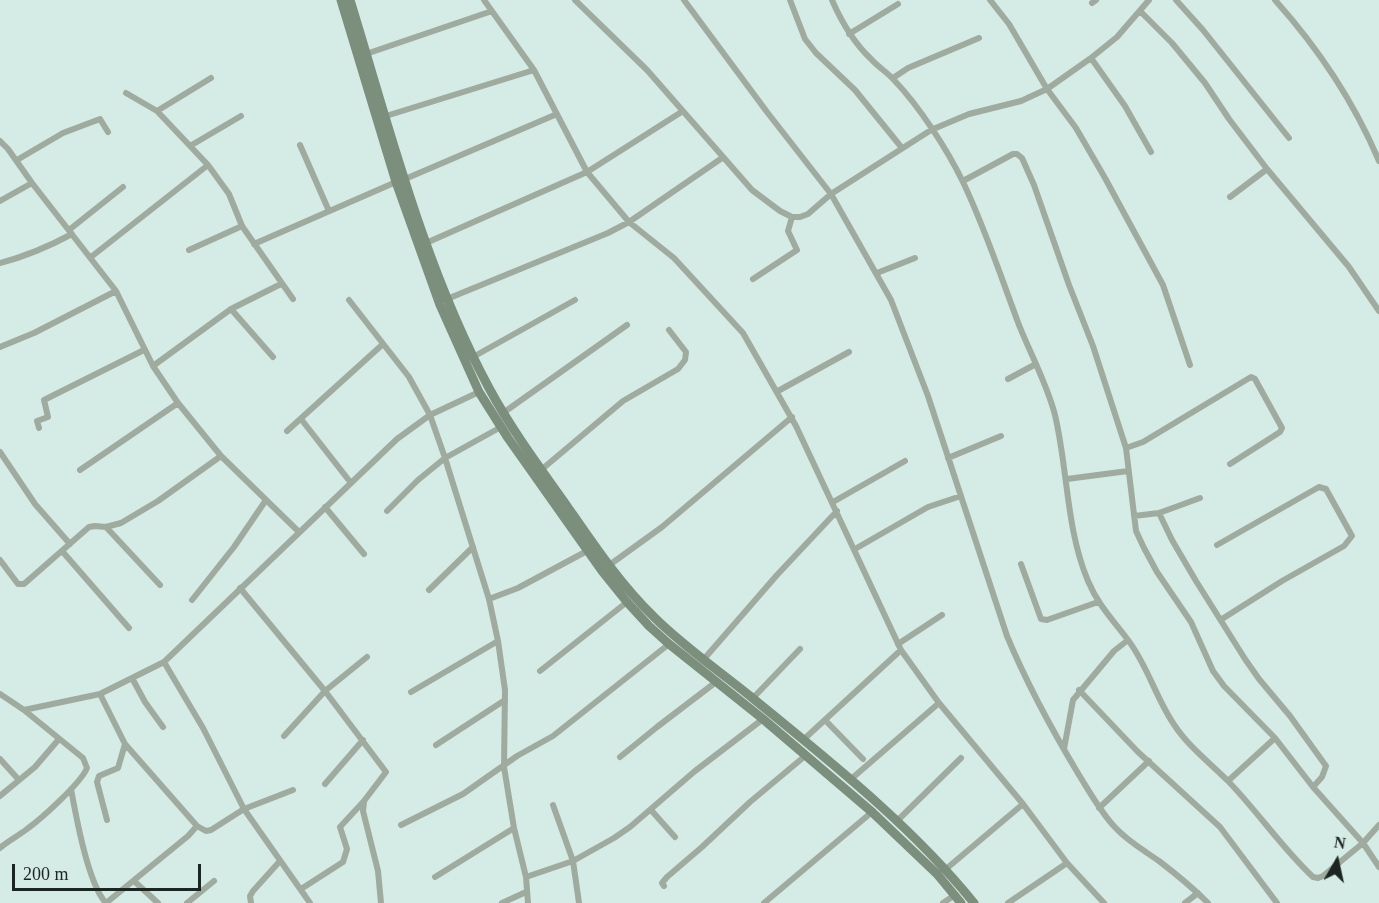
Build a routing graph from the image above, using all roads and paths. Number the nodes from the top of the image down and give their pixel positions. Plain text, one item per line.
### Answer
1 (341, 0) edge
2 (350, 0) edge
3 (484, 0) edge
4 (575, 0) edge
5 (684, 0) edge
6 (790, 0) edge
7 (832, 0) edge
8 (990, 0) edge
9 (1149, 0) edge
10 (1176, 0) edge
11 (1275, 0) edge
12 (898, 4) dead end
13 (492, 11) junction
14 (1140, 11) junction
15 (849, 34) junction
16 (980, 38) dead end
17 (366, 54) junction
18 (1090, 58) junction
19 (534, 70) junction
20 (211, 78) dead end
21 (893, 78) junction
22 (1047, 89) junction
23 (126, 93) dead end
24 (157, 111) junction
25 (683, 111) junction
26 (557, 114) junction
27 (241, 116) dead end
28 (386, 116) junction
29 (931, 130) junction
30 (108, 132) dead end
31 (1289, 138) dead end
32 (0, 141) edge
33 (300, 145) dead end
34 (190, 146) junction
35 (902, 148) junction
36 (1151, 152) dead end
37 (722, 158) junction
38 (17, 160) junction
39 (1379, 161) edge
40 (208, 165) junction
41 (1267, 169) junction
42 (587, 172) junction
43 (401, 181) junction
44 (963, 181) junction
45 (32, 183) junction
46 (123, 187) dead end
47 (831, 194) junction
48 (1230, 197) dead end
49 (0, 201) edge
50 (329, 211) junction
51 (792, 217) junction
52 (629, 222) junction
53 (242, 226) junction
54 (70, 232) junction
55 (426, 243) junction
56 (254, 244) junction
57 (189, 250) dead end
58 (91, 257) junction
59 (915, 258) dead end
60 (0, 263) edge
61 (877, 273) junction
62 (753, 279) dead end
63 (281, 284) junction
64 (116, 291) junction
65 (293, 299) dead end
66 (447, 299) junction
67 (349, 300) dead end
68 (575, 300) dead end
69 (231, 309) junction
70 (1379, 311) edge
71 (627, 325) dead end
72 (669, 330) dead end
73 (383, 344) junction
74 (0, 347) edge
75 (144, 350) junction
76 (849, 352) dead end
77 (273, 357) dead end
78 (473, 357) junction
79 (1036, 364) junction
80 (1190, 365) dead end
81 (153, 366) junction
82 (1008, 379) dead end
83 (778, 391) junction
84 (479, 392) junction
85 (178, 403) junction
86 (503, 413) junction
87 (430, 415) junction
88 (792, 417) junction
89 (301, 419) junction
90 (501, 427) junction
91 (39, 428) dead end
92 (287, 432) dead end
93 (1001, 436) dead end
94 (1126, 448) junction
95 (0, 452) edge
96 (221, 456) junction
97 (445, 458) junction
98 (948, 458) junction
99 (905, 461) dead end
100 (1230, 464) dead end
101 (80, 470) dead end
102 (541, 470) junction
103 (1128, 471) junction
104 (1067, 479) junction
105 (351, 483) junction
106 (962, 496) junction
107 (1200, 498) dead end
108 (266, 500) junction
109 (833, 502) junction
110 (325, 507) junction
111 (387, 511) dead end
112 (837, 511) junction
113 (1159, 513) junction
114 (1134, 516) junction
115 (106, 527) junction
116 (299, 532) junction
117 (70, 544) junction
118 (1217, 545) dead end
119 (472, 547) junction
120 (855, 549) junction
121 (62, 551) junction
122 (587, 551) junction
123 (364, 554) dead end
124 (0, 560) edge
125 (1021, 564) dead end
126 (609, 566) junction
127 (160, 585) dead end
128 (240, 588) junction
129 (429, 590) dead end
130 (489, 599) junction
131 (192, 600) dead end
132 (627, 602) junction
133 (1098, 602) junction
134 (942, 615) dead end
135 (1222, 619) junction
136 (129, 628) dead end
137 (1128, 640) junction
138 (498, 641) junction
139 (669, 644) junction
140 (899, 647) junction
141 (800, 649) dead end
142 (367, 657) dead end
143 (704, 659) junction
144 (164, 662) junction
145 (540, 671) dead end
146 (132, 678) junction
147 (716, 682) junction
148 (1079, 690) junction
149 (325, 691) junction
150 (411, 692) dead end
151 (0, 694) edge
152 (100, 694) junction
153 (753, 698) junction
154 (505, 700) junction
155 (939, 703) junction
156 (24, 710) junction
157 (763, 719) junction
158 (825, 720) junction
159 (163, 727) dead end
160 (284, 736) dead end
161 (1275, 738) junction
162 (59, 739) junction
163 (363, 740) junction
164 (803, 740) junction
165 (125, 744) junction
166 (436, 745) dead end
167 (1064, 750) junction
168 (805, 756) junction
169 (620, 758) dead end
170 (961, 758) dead end
171 (0, 759) edge
172 (863, 759) dead end
173 (1149, 761) junction
174 (504, 767) junction
175 (19, 780) junction
176 (850, 780) junction
177 (1228, 781) junction
178 (325, 783) dead end
179 (1313, 787) junction
180 (70, 789) junction
181 (293, 790) dead end
182 (0, 796) edge
183 (364, 801) junction
184 (1023, 804) junction
185 (553, 806) dead end
186 (1099, 808) junction
187 (244, 809) junction
188 (651, 810) junction
189 (872, 812) junction
190 (107, 820) dead end
191 (897, 821) junction
192 (401, 825) dead end
193 (1379, 825) edge
194 (197, 826) junction
195 (514, 828) junction
196 (675, 837) dead end
197 (1363, 843) junction
198 (0, 848) edge
199 (280, 861) junction
200 (573, 861) junction
201 (1067, 863) junction
202 (1379, 867) edge
203 (946, 869) junction
204 (435, 877) dead end
205 (526, 877) junction
206 (134, 881) junction
207 (214, 881) dead end
208 (664, 886) dead end
209 (301, 890) junction
210 (526, 892) junction
211 (1198, 893) junction
212 (958, 899) edge
213 (106, 903) edge
214 (158, 903) edge
215 (187, 903) edge
216 (251, 903) edge
217 (310, 903) edge
218 (381, 903) edge
219 (502, 903) edge
220 (528, 903) edge
221 (579, 903) edge
222 (764, 903) edge
223 (943, 903) edge
224 (974, 903) edge
225 (1008, 903) edge
226 (1104, 903) edge
227 (1185, 903) edge
228 (1208, 903) edge
229 (1278, 903) edge

1 - 43 main road
2 - 17 main road
3 - 13 street
4 - 25 street
5 - 47 street
6 - 35 street
7 - 15 street
8 - 22 street
9 - 14 street
10 - 31 street
11 - 39 street
12 - 15 street
13 - 17 street
13 - 19 street
14 - 18 street
14 - 41 street
15 - 21 street
16 - 21 street
17 - 28 main road
18 - 22 street
18 - 36 street
19 - 26 street
19 - 28 street
20 - 24 street
21 - 29 street
22 - 29 street
22 - 80 street
23 - 24 street
24 - 34 street
25 - 37 street
25 - 42 street
26 - 42 street
26 - 43 street
27 - 34 street
28 - 43 main road
29 - 35 street
29 - 44 street
30 - 38 street
32 - 38 street
33 - 50 street
34 - 40 street
35 - 47 street
37 - 51 street
37 - 52 street
38 - 45 street
40 - 53 street
40 - 58 street
41 - 48 street
41 - 70 street
42 - 52 street
42 - 55 street
43 - 50 street
43 - 55 main road
43 - 84 main road
44 - 79 street
44 - 94 street
45 - 49 street
45 - 54 street
46 - 54 street
47 - 51 street
47 - 61 street
50 - 56 street
51 - 62 street
52 - 66 street
52 - 83 street
53 - 56 street
53 - 57 street
54 - 58 street
54 - 60 street
55 - 66 main road
56 - 63 street
58 - 64 street
59 - 61 street
61 - 98 street
63 - 65 street
63 - 69 street
64 - 74 street
64 - 75 street
66 - 78 main road
67 - 73 street
68 - 78 street
69 - 77 street
69 - 81 street
71 - 86 street
72 - 102 street
73 - 87 street
73 - 89 street
75 - 81 street
75 - 91 street
76 - 83 street
78 - 86 main road
79 - 82 street
79 - 104 street
81 - 85 street
83 - 88 street
84 - 87 street
84 - 90 main road
85 - 96 street
85 - 101 street
86 - 102 main road
87 - 97 street
87 - 105 street
88 - 109 street
88 - 126 street
89 - 92 street
89 - 105 street
90 - 97 street
90 - 122 main road
93 - 98 street
94 - 100 street
94 - 103 street
95 - 117 street
96 - 108 street
96 - 115 street
97 - 111 street
97 - 119 street
98 - 106 street
99 - 109 street
102 - 126 main road
103 - 104 street
103 - 114 street
104 - 133 street
105 - 110 street
106 - 120 street
106 - 167 street
107 - 113 street
108 - 116 street
108 - 131 street
109 - 112 street
110 - 116 street
110 - 123 street
112 - 120 street
112 - 143 street
113 - 114 street
113 - 135 street
114 - 161 street
115 - 117 street
115 - 127 street
116 - 128 street
117 - 121 street
118 - 135 street
119 - 129 street
119 - 130 street
120 - 140 street
121 - 124 street
121 - 136 street
122 - 130 street
122 - 132 main road
125 - 133 street
126 - 143 main road
128 - 144 street
128 - 149 street
130 - 138 street
132 - 139 main road
132 - 145 street
133 - 137 street
134 - 140 street
135 - 179 street
137 - 148 street
137 - 177 street
138 - 150 street
138 - 154 street
139 - 147 main road
139 - 174 street
140 - 155 street
140 - 158 street
141 - 153 street
142 - 149 street
143 - 153 main road
144 - 146 street
144 - 187 street
146 - 152 street
146 - 159 street
147 - 157 main road
147 - 169 street
148 - 167 street
148 - 173 street
149 - 160 street
149 - 163 street
151 - 156 street
152 - 156 street
152 - 165 street
153 - 164 main road
154 - 166 street
154 - 174 street
155 - 176 street
155 - 184 street
156 - 162 street
157 - 168 main road
157 - 188 street
158 - 164 street
158 - 172 street
161 - 177 street
161 - 179 street
162 - 175 street
162 - 180 street
163 - 178 street
163 - 183 street
164 - 176 main road
165 - 190 street
165 - 194 street
167 - 186 street
168 - 189 main road
168 - 208 street
170 - 191 street
171 - 175 street
173 - 186 street
173 - 229 street
174 - 192 street
174 - 195 street
175 - 182 street
176 - 191 main road
177 - 197 street
179 - 197 street
180 - 198 street
180 - 213 street
181 - 187 street
183 - 209 street
183 - 218 street
184 - 201 street
184 - 203 street
185 - 200 street
186 - 211 street
187 - 194 street
187 - 199 street
188 - 196 street
188 - 200 street
189 - 212 main road
189 - 222 street
191 - 203 main road
193 - 197 street
194 - 206 street
195 - 204 street
195 - 205 street
197 - 202 street
199 - 209 street
199 - 216 street
200 - 205 street
200 - 221 street
201 - 225 street
201 - 226 street
203 - 224 main road
205 - 210 street
206 - 213 street
206 - 214 street
207 - 215 street
209 - 217 street
210 - 219 street
210 - 220 street
211 - 227 street
211 - 228 street
212 - 223 street

